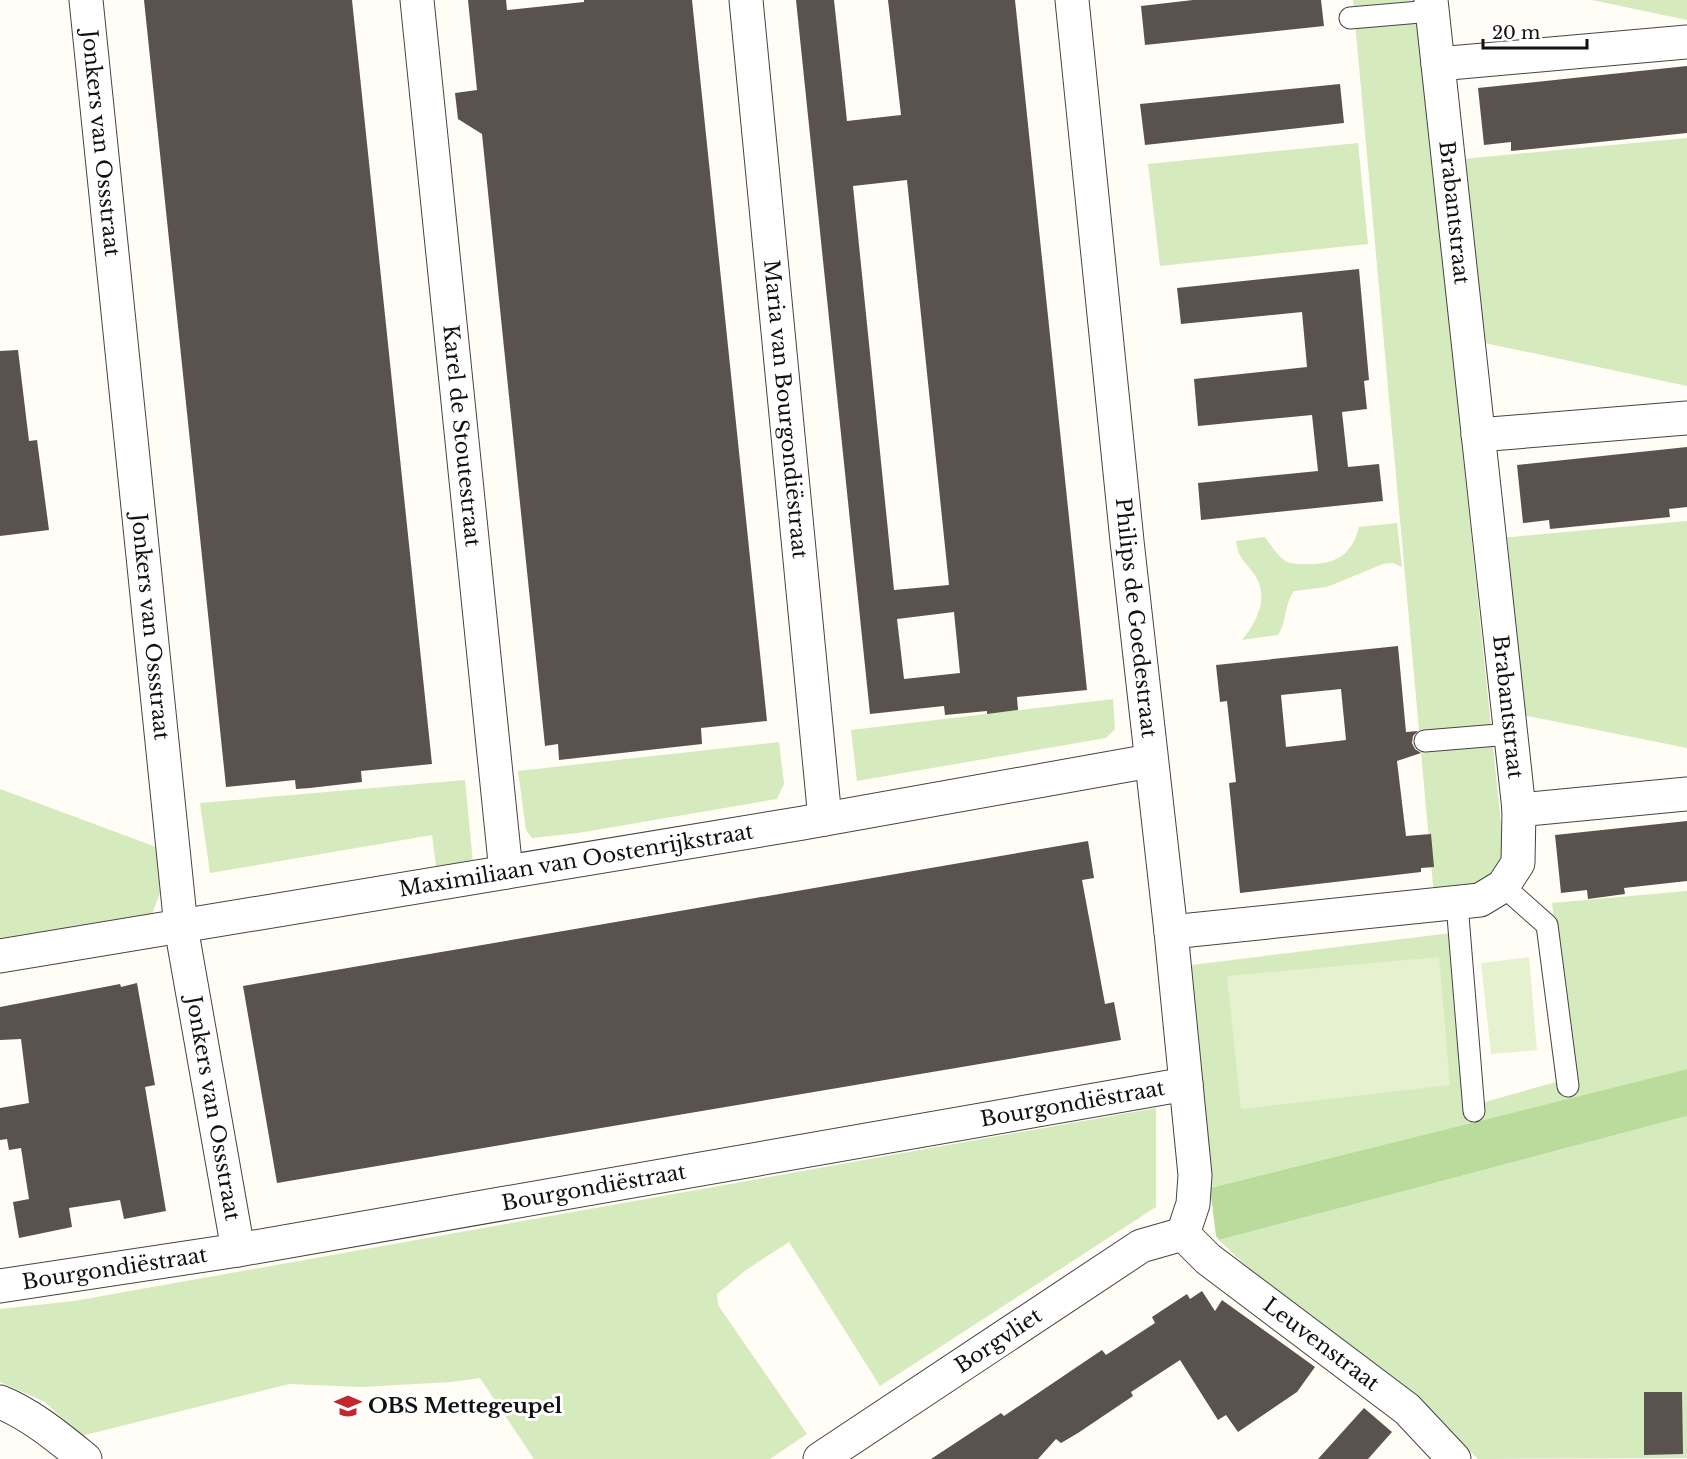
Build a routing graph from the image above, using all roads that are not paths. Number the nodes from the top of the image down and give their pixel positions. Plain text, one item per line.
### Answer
1 (86, 0) edge
2 (417, 0) edge
3 (746, 0) edge
4 (1072, 0) edge
5 (1432, 5) edge
6 (1350, 18) dead end
7 (1687, 42) edge
8 (1438, 64) junction
9 (1687, 418) edge
10 (1478, 435) junction
11 (1510, 734) junction
12 (1425, 741) dead end
13 (1150, 761) junction
14 (1687, 794) edge
15 (1519, 810) junction
16 (825, 819) junction
17 (506, 872) junction
18 (1503, 886) junction
19 (1457, 904) junction
20 (181, 927) junction
21 (1171, 932) junction
22 (0, 956) edge
23 (1186, 1084) junction
24 (1568, 1086) dead end
25 (1474, 1111) dead end
26 (1183, 1234) junction
27 (238, 1250) junction
28 (0, 1286) edge
29 (0, 1402) edge
30 (85, 1459) edge
31 (820, 1459) edge
32 (1454, 1459) edge

1 - 20 street, Jonkers van Ossstraat
2 - 17 street, Karel de Stoutestraat
3 - 16 street, Maria van Bourgondiëstraat
4 - 13 street, Philips de Goedestraat
5 - 6 lane
5 - 8 street, Brabantstraat
7 - 8 street
8 - 10 street, Brabantstraat
9 - 10 street
10 - 11 street, Brabantstraat
11 - 12 lane
11 - 15 street, Brabantstraat
13 - 16 street, Maximiliaan van Oostenrijkstraat
13 - 21 street, Philips de Goedestraat
14 - 15 street
15 - 18 street
16 - 17 street, Maximiliaan van Oostenrijkstraat
17 - 20 street, Maximiliaan van Oostenrijkstraat
18 - 19 street
18 - 24 lane
19 - 21 street
19 - 25 lane
20 - 22 street, Maximiliaan van Oostenrijkstraat
20 - 27 street, Jonkers van Ossstraat
21 - 23 street, Philips de Goedestraat
23 - 26 street, Philips de Goedestraat
23 - 27 street, Bourgondiëstraat
26 - 31 street, Borgvliet
26 - 32 street, Leuvenstraat
27 - 28 street, Bourgondiëstraat
29 - 30 street

